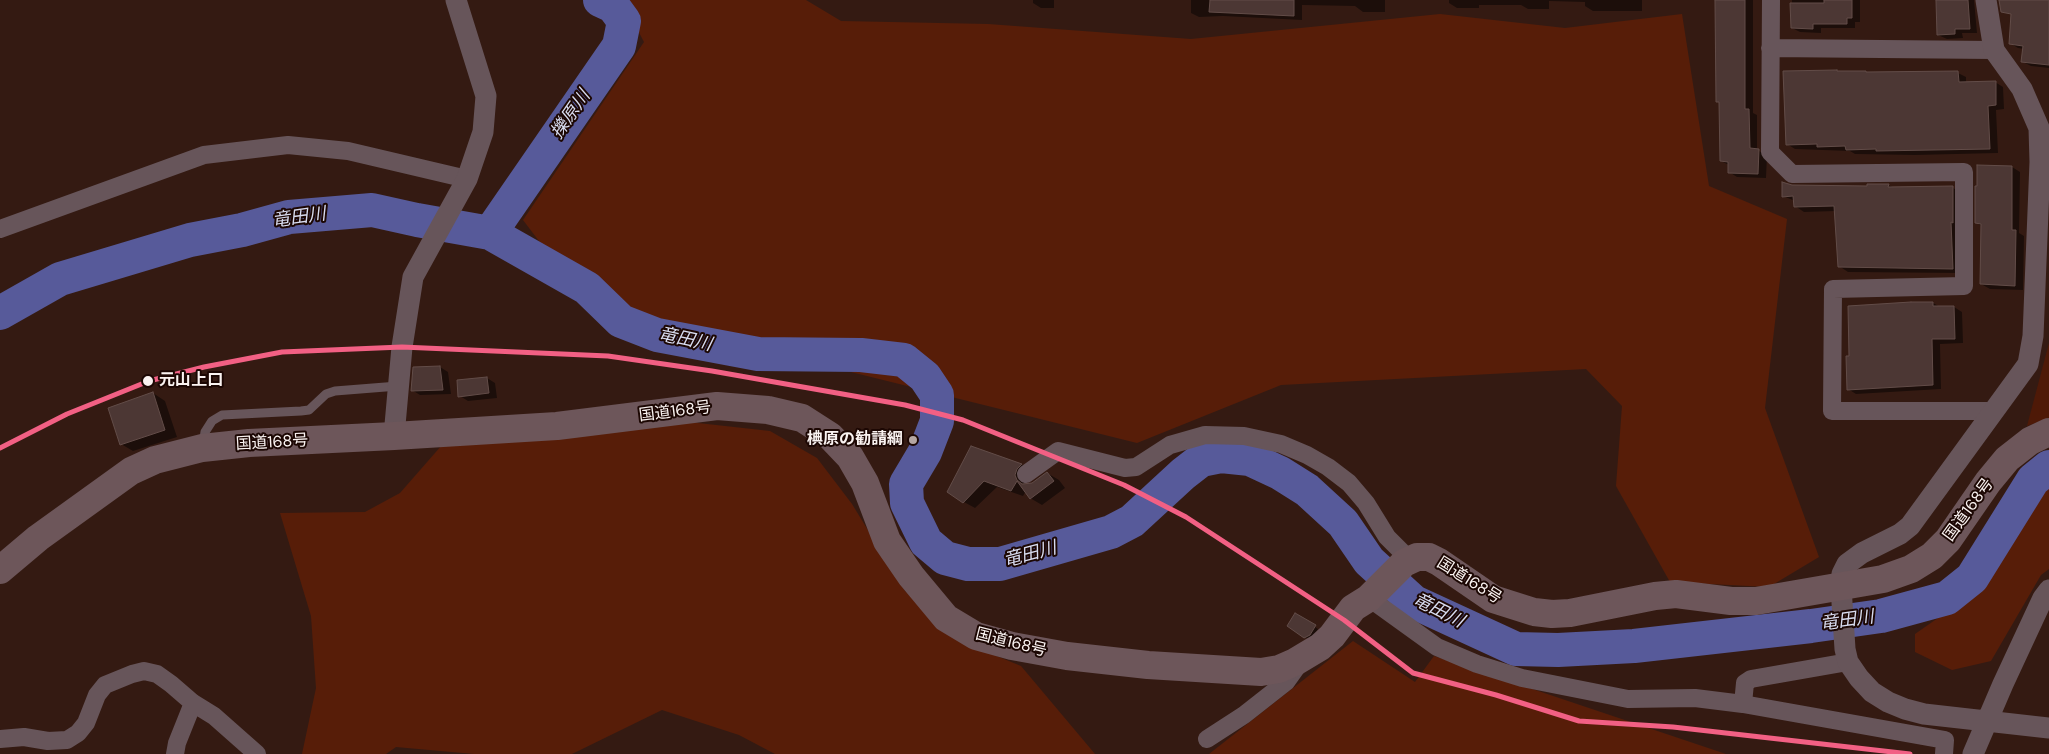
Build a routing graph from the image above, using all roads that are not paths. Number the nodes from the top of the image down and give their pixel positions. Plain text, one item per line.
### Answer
1 (456, 0) edge
2 (1771, 0) edge
3 (1986, 0) edge
4 (1770, 48) junction
5 (1994, 50) junction
6 (2044, 126) edge
7 (467, 180) junction
8 (0, 230) edge
9 (398, 386) junction
10 (1995, 411) junction
11 (2049, 432) edge
12 (394, 436) junction
13 (202, 448) junction
14 (1026, 474) dead end
15 (1407, 562) junction
16 (0, 570) edge
17 (2049, 590) edge
18 (1374, 593) junction
19 (1841, 595) junction
20 (1847, 656) junction
21 (1295, 662) junction
22 (193, 703) junction
23 (1743, 704) junction
24 (2049, 728) edge
25 (0, 739) edge
26 (1207, 739) dead end
27 (1973, 753) edge
28 (175, 754) edge
29 (257, 754) edge
30 (1944, 754) edge

1 - 7 street
2 - 4 street
3 - 5 street
4 - 5 street
4 - 10 street
5 - 6 street
6 - 10 street
7 - 8 street
7 - 9 street
9 - 12 street
9 - 13 lane
10 - 19 street
11 - 19 highway, 国道168号
12 - 13 highway, 国道168号
12 - 21 highway, 国道168号
13 - 16 highway, 国道168号
14 - 15 street
15 - 18 highway, 国道168号
15 - 19 highway, 国道168号
17 - 27 street
18 - 21 highway, 国道168号
18 - 23 street
19 - 20 street
20 - 23 street
20 - 24 street
21 - 26 street
22 - 25 street
22 - 28 street
22 - 29 street
23 - 30 street

